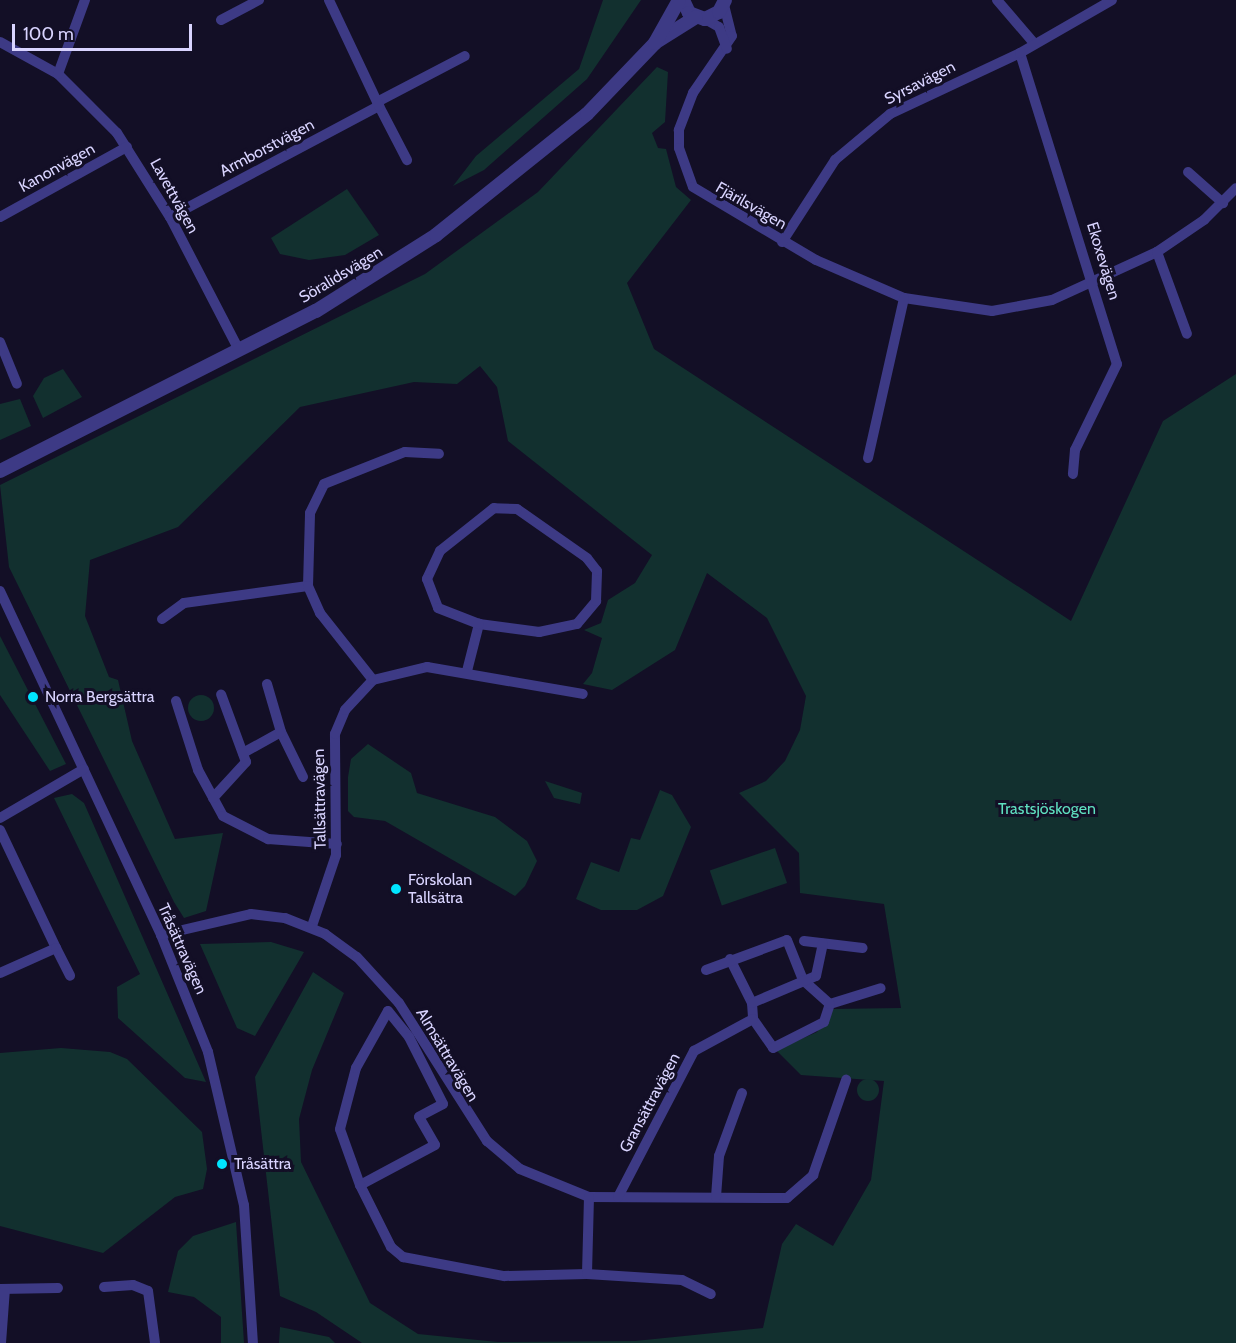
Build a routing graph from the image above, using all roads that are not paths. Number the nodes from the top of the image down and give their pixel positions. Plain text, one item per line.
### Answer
1 (85, 0) edge
2 (259, 0) edge
3 (329, 0) edge
4 (681, 0) edge
5 (998, 0) edge
6 (1112, 0) edge
7 (725, 2) edge
8 (700, 18) junction
9 (221, 20) dead end
10 (0, 42) edge
11 (1033, 42) junction
12 (655, 44) junction
13 (727, 49) junction
14 (1020, 53) junction
15 (465, 56) dead end
16 (58, 74) junction
17 (378, 104) junction
18 (126, 147) junction
19 (408, 160) dead end
20 (1188, 172) dead end
21 (1236, 188) edge
22 (1223, 203) junction
23 (1, 215) edge
24 (170, 217) junction
25 (782, 242) junction
26 (1157, 252) junction
27 (1094, 283) junction
28 (904, 298) junction
29 (1187, 334) dead end
30 (0, 342) edge
31 (239, 350) junction
32 (17, 384) dead end
33 (439, 454) dead end
34 (868, 458) dead end
35 (0, 471) edge
36 (1073, 474) dead end
37 (308, 586) junction
38 (0, 591) edge
39 (162, 619) dead end
40 (479, 624) junction
41 (466, 671) junction
42 (373, 680) junction
43 (267, 684) dead end
44 (221, 694) dead end
45 (583, 694) dead end
46 (176, 701) dead end
47 (281, 732) junction
48 (243, 753) junction
49 (84, 769) junction
50 (303, 777) dead end
51 (213, 798) junction
52 (0, 818) edge
53 (0, 830) edge
54 (337, 844) junction
55 (312, 926) junction
56 (161, 935) junction
57 (804, 941) dead end
58 (823, 944) junction
59 (56, 948) junction
60 (863, 948) dead end
61 (730, 959) junction
62 (706, 970) dead end
63 (0, 973) edge
64 (70, 976) dead end
65 (803, 980) junction
66 (881, 987) dead end
67 (752, 1003) junction
68 (830, 1004) junction
69 (753, 1019) junction
70 (846, 1080) dead end
71 (742, 1093) dead end
72 (360, 1185) junction
73 (589, 1197) junction
74 (618, 1197) junction
75 (717, 1197) junction
76 (587, 1274) junction
77 (104, 1287) dead end
78 (58, 1288) dead end
79 (2, 1289) edge
80 (711, 1294) dead end
81 (1, 1343) edge
82 (155, 1343) edge
83 (253, 1343) edge

1 - 16 street
2 - 9 street
3 - 17 street
4 - 8 street
4 - 12 street, Söralidsvägen
5 - 11 street
6 - 11 street, Syrsavägen
7 - 8 street, Söralidsvägen
7 - 13 street
8 - 12 street, Söralidsvägen
8 - 13 street
10 - 16 street, Lavettvägen
11 - 14 street, Syrsavägen
12 - 31 street, Söralidsvägen
13 - 25 street, Fjärilsvägen
14 - 25 street, Syrsavägen
14 - 27 street, Ekoxevägen
15 - 17 street, Armborstvägen
16 - 18 street, Lavettvägen
17 - 19 street
17 - 24 street, Armborstvägen
18 - 23 street, Kanonvägen
18 - 24 street, Lavettvägen
20 - 22 street
21 - 22 street, Fjärilsvägen
22 - 26 street, Fjärilsvägen
24 - 31 street, Lavettvägen
25 - 28 street, Fjärilsvägen
26 - 27 street, Fjärilsvägen
26 - 29 street
27 - 28 street, Fjärilsvägen
27 - 36 street, Ekoxevägen
28 - 34 street
30 - 32 street
31 - 35 street, Söralidsvägen
33 - 37 street
37 - 39 street
37 - 42 street
38 - 49 street, Tråsättravägen
40 - 40 street
40 - 41 street
41 - 42 street, Tallsättravägen
41 - 45 street, Tallsättravägen
42 - 54 street, Tallsättravägen
43 - 47 street
44 - 48 street
46 - 51 street
47 - 48 street
47 - 50 street
48 - 51 street
49 - 52 street
49 - 56 street, Tråsättravägen
51 - 54 street
53 - 59 street
54 - 55 street, Tallsättravägen
55 - 56 street, Almsättravägen
55 - 73 street, Almsättravägen
56 - 83 street, Tråsättravägen
57 - 58 street
58 - 60 street
58 - 65 street
59 - 63 street
59 - 64 street
61 - 62 street
61 - 65 street
61 - 67 street
65 - 67 street
65 - 68 street
66 - 68 street
67 - 69 street
68 - 69 street
69 - 74 street, Gransättravägen
70 - 75 street, Almsättravägen
71 - 75 street
72 - 72 street
72 - 76 street
73 - 74 street, Almsättravägen
73 - 76 street
74 - 75 street, Almsättravägen
76 - 80 street
77 - 82 street
78 - 79 street
79 - 81 street

